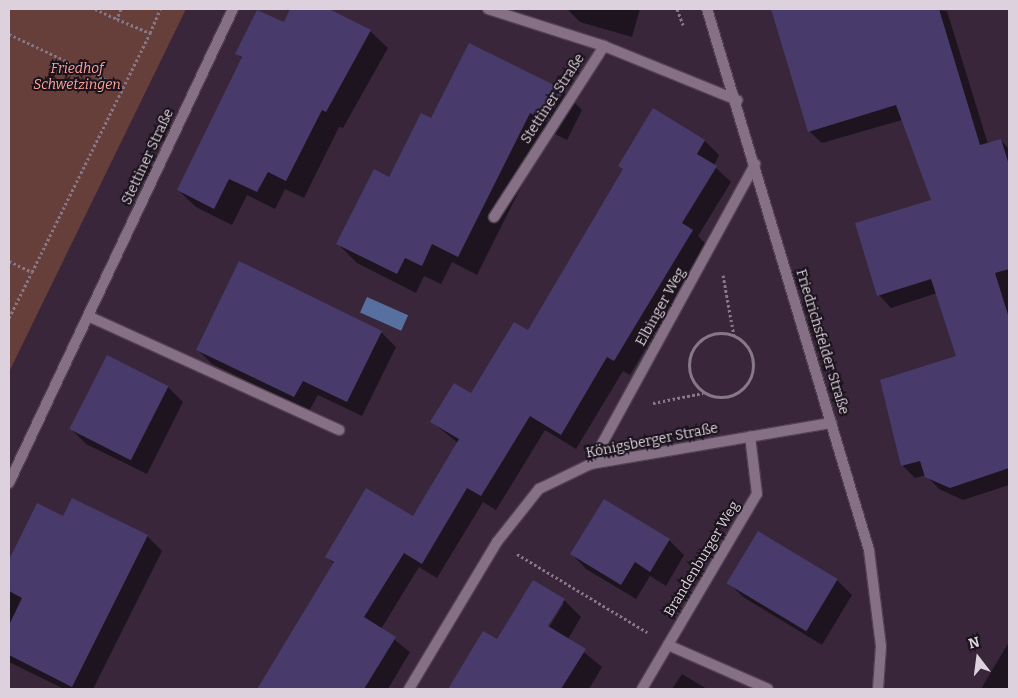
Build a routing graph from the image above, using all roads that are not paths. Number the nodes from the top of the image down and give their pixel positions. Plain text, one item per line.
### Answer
1 (233, 9) edge
2 (488, 9) edge
3 (707, 9) edge
4 (604, 46) junction
5 (737, 100) junction
6 (755, 164) junction
7 (494, 216) dead end
8 (88, 316) junction
9 (832, 422) junction
10 (339, 430) dead end
11 (750, 436) junction
12 (591, 464) junction
13 (9, 483) edge
14 (668, 645) junction
15 (409, 689) edge
16 (642, 689) edge
17 (768, 689) edge
18 (878, 689) edge

1 - 8 street, Stettiner Straße
2 - 4 street, Stettiner Straße
3 - 5 street, Friedrichsfelder Straße
4 - 5 street, Stettiner Straße
4 - 7 street, Stettiner Straße
5 - 6 street, Friedrichsfelder Straße
6 - 9 street, Friedrichsfelder Straße
6 - 12 street, Elbinger Weg
8 - 10 street
8 - 13 street, Stettiner Straße
9 - 11 street, Königsberger Straße
9 - 18 street, Friedrichsfelder Straße
11 - 12 street, Königsberger Straße
11 - 14 street, Brandenburger Weg
12 - 15 street, Königsberger Straße
14 - 16 street, Brandenburger Weg
14 - 17 street

